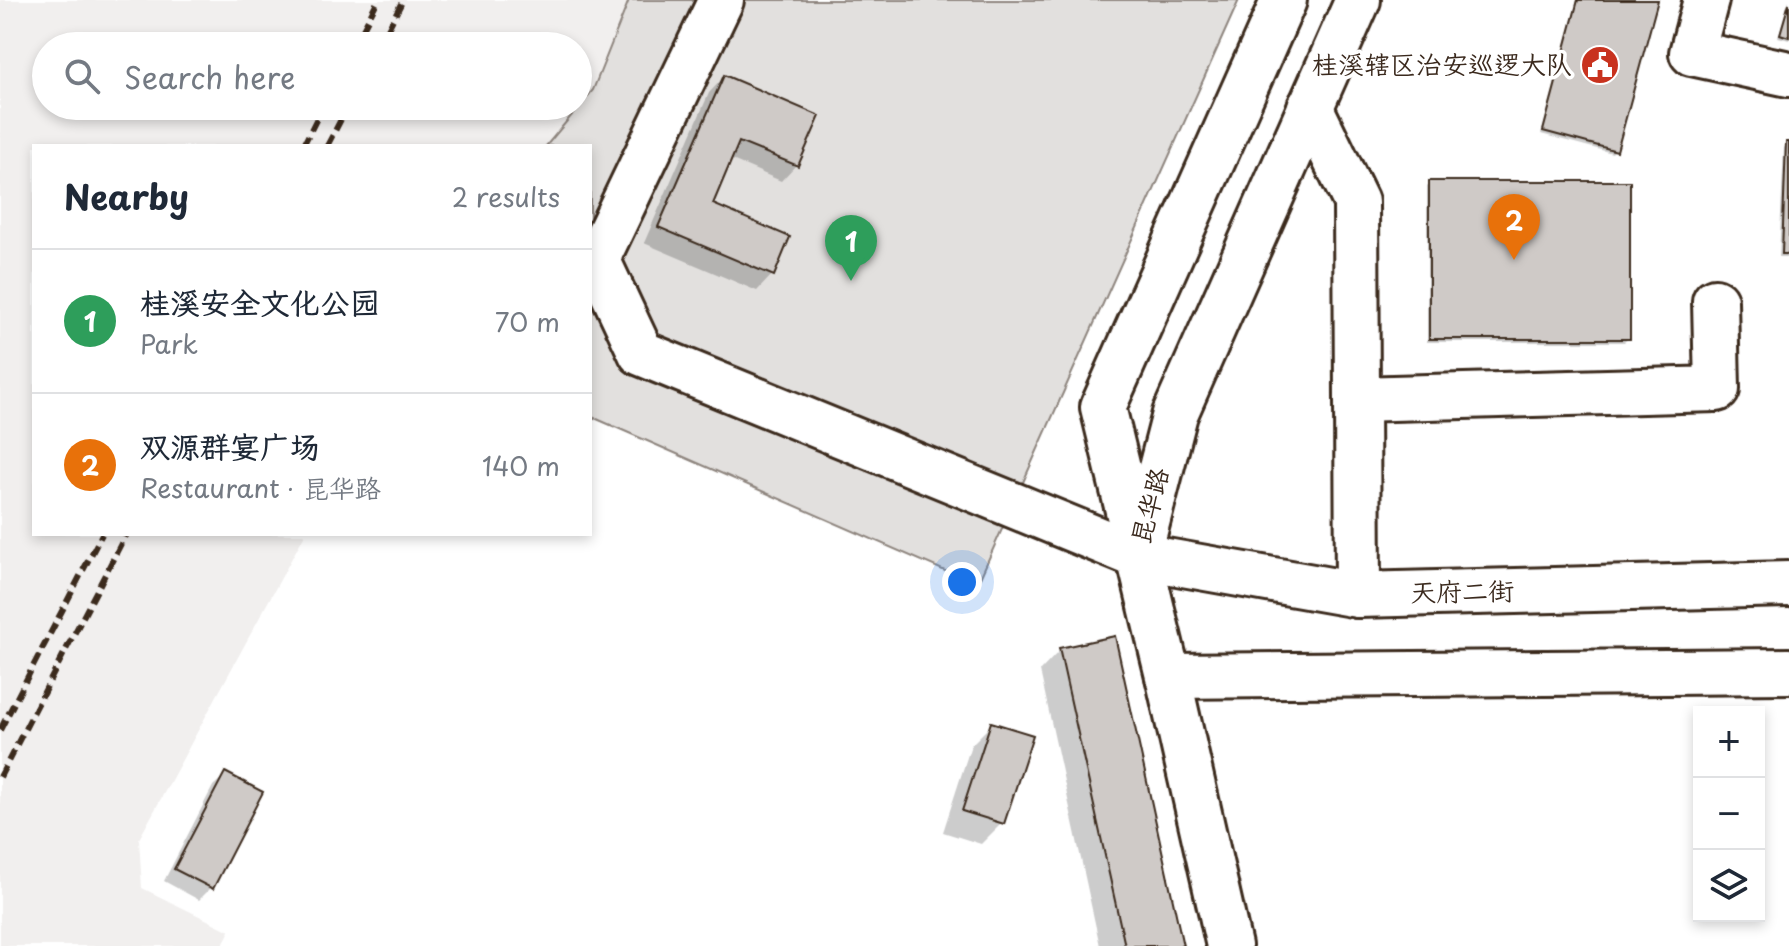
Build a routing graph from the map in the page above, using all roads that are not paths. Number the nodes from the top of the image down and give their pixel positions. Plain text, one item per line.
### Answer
1 (721, 0) edge
2 (1284, 0) edge
3 (1358, 0) edge
4 (1706, 0) edge
5 (1789, 74) edge
6 (1310, 107) junction
7 (1715, 301) dead end
8 (1357, 399) junction
9 (1138, 556) junction
10 (1789, 584) edge
11 (1358, 595) junction
12 (1789, 671) edge
13 (1168, 676) junction
14 (1229, 946) edge

1 - 9 main road, 天府二街
2 - 9 main road, 昆华路
3 - 6 main road, 昆华路
4 - 5 main road
6 - 8 main road
6 - 9 main road, 昆华路
7 - 8 main road
8 - 11 main road
9 - 11 main road, 天府二街
9 - 13 main road
10 - 11 main road, 天府二街
12 - 13 main road
13 - 14 main road

